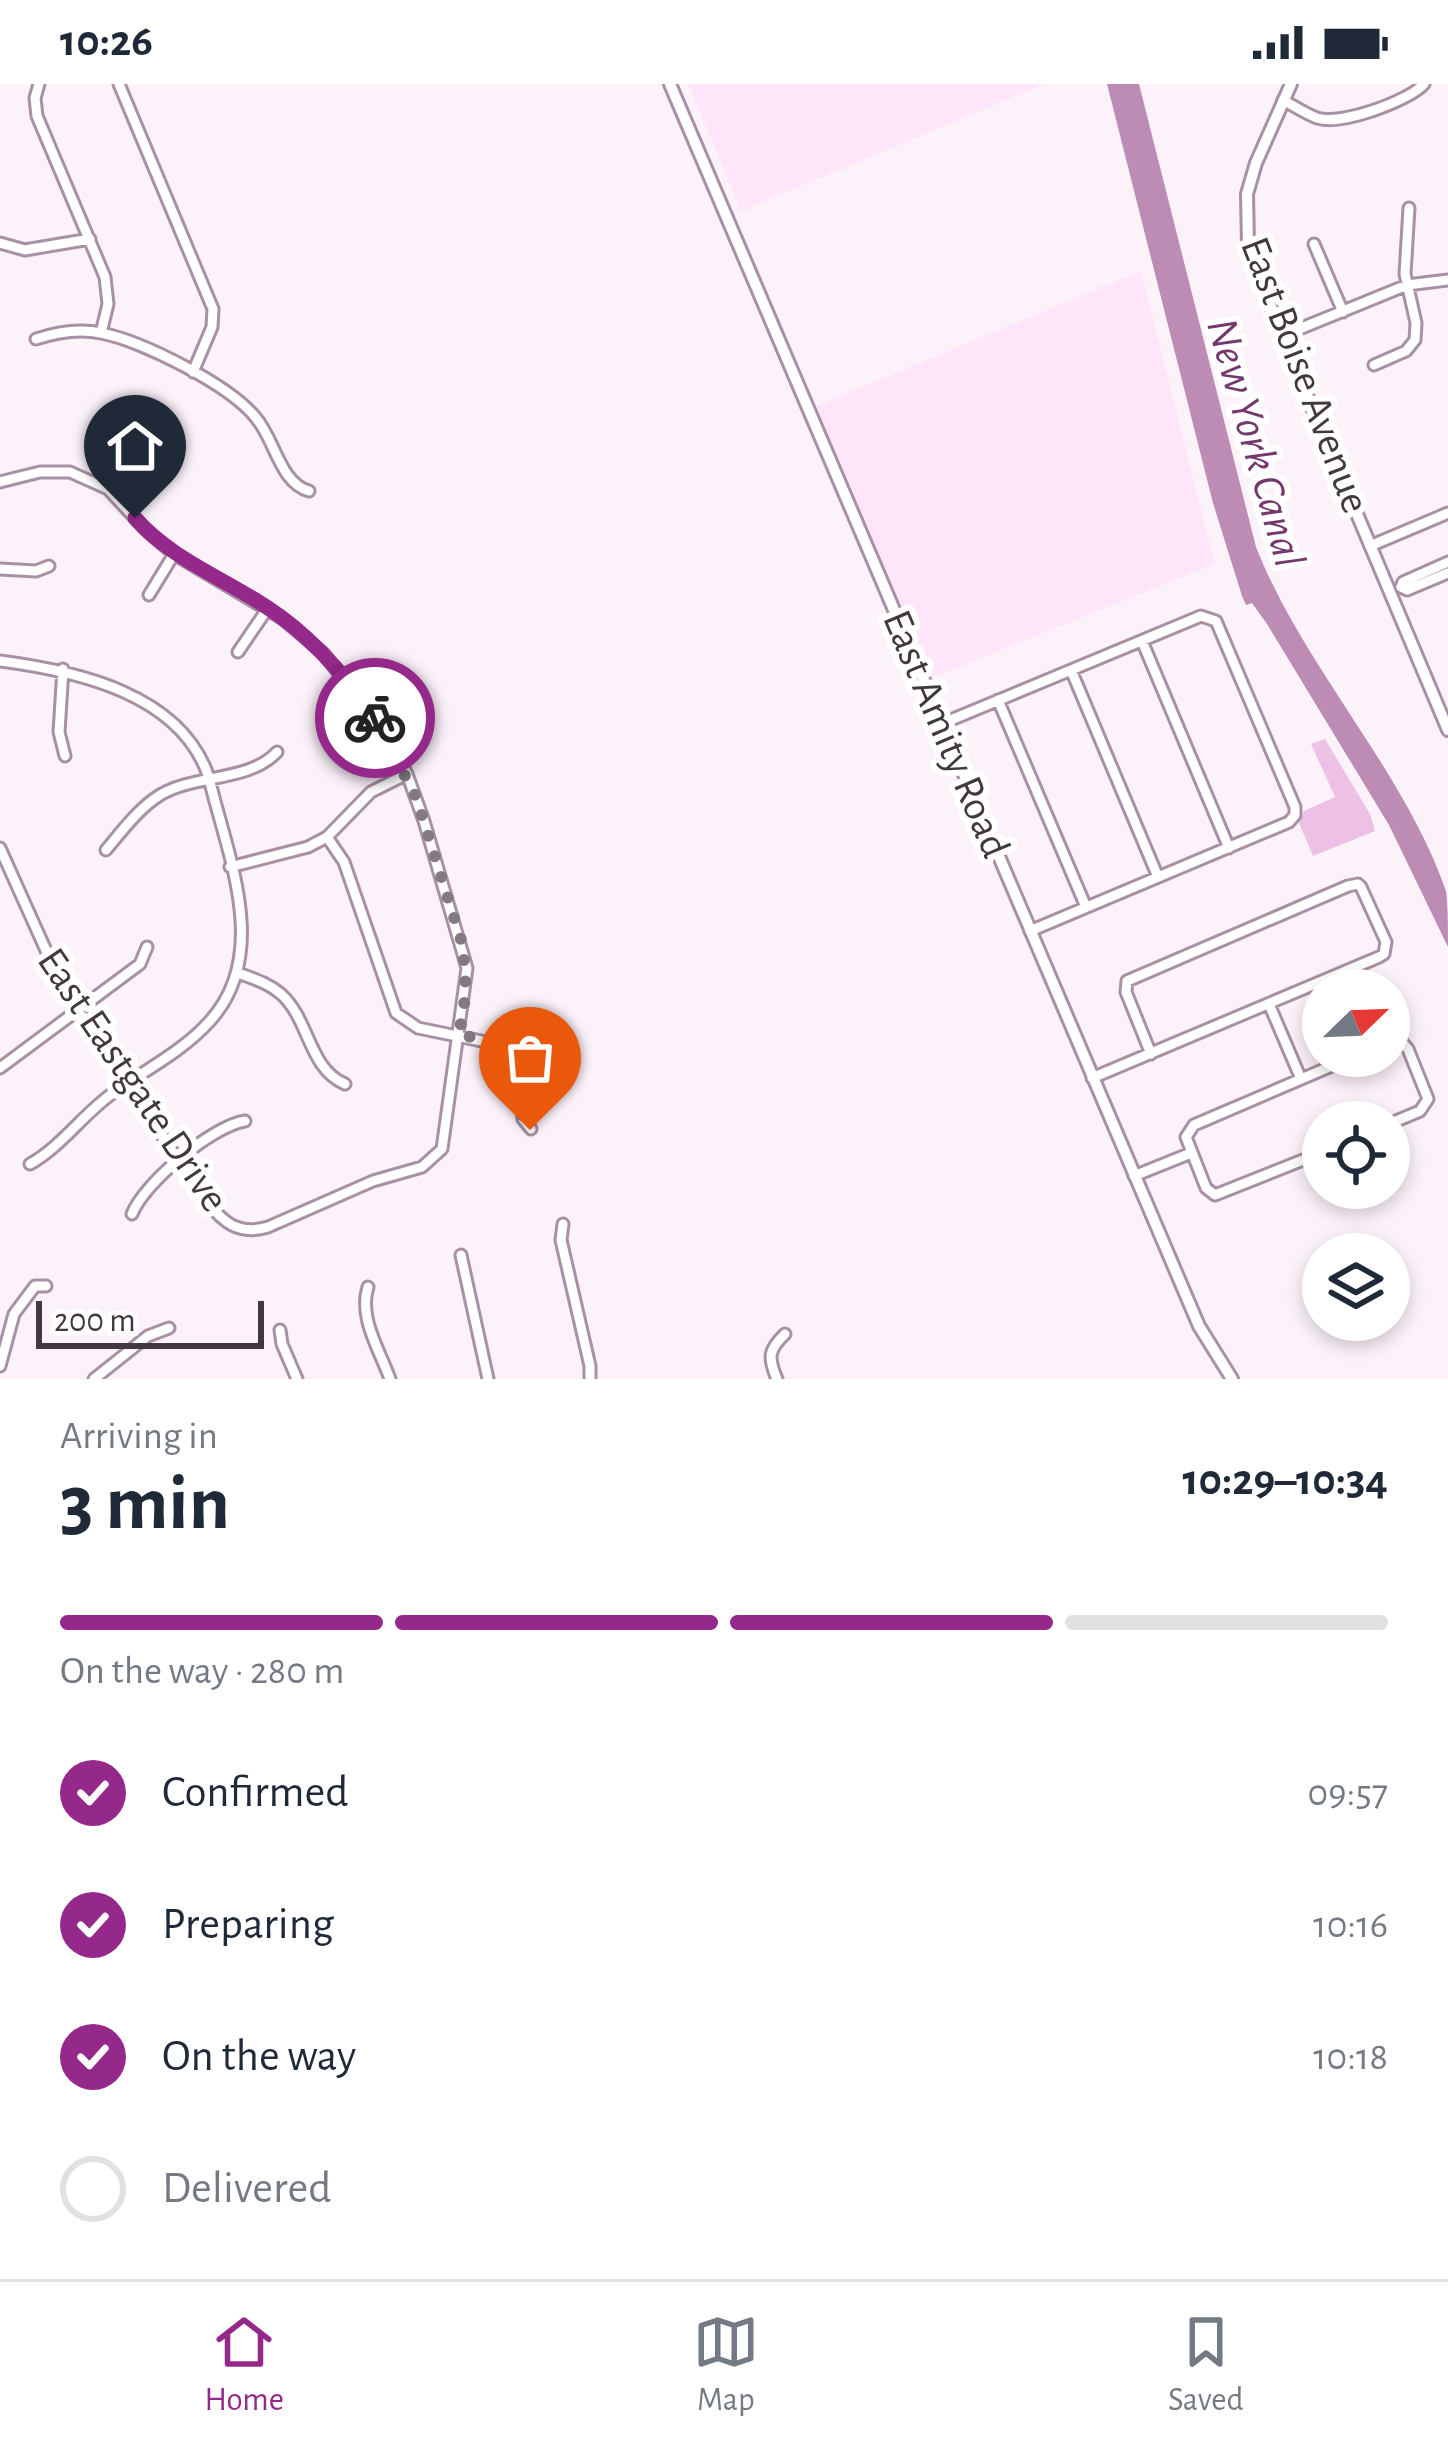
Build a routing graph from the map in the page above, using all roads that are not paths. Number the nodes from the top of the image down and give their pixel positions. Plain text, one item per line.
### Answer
1 (39, 84) edge
2 (119, 84) edge
3 (670, 84) edge
4 (1291, 84) edge
5 (1424, 84) edge
6 (1283, 100) junction
7 (1409, 208) dead end
8 (90, 239) junction
9 (0, 243) edge
10 (1314, 244) dead end
11 (1448, 280) edge
12 (1407, 285) junction
13 (1343, 312) junction
14 (101, 333) junction
15 (1282, 336) junction
16 (36, 339) dead end
17 (1374, 364) dead end
18 (193, 372) junction
19 (0, 482) edge
20 (309, 491) dead end
21 (1448, 513) edge
22 (1370, 546) junction
23 (174, 554) junction
24 (1447, 559) edge
25 (49, 566) dead end
26 (0, 569) edge
27 (1448, 573) edge
28 (1395, 589) junction
29 (149, 595) dead end
30 (268, 608) junction
31 (1142, 641) junction
32 (238, 652) dead end
33 (0, 661) edge
34 (63, 669) junction
35 (1071, 670) junction
36 (998, 700) junction
37 (941, 724) junction
38 (1448, 730) edge
39 (277, 752) dead end
40 (65, 756) dead end
41 (406, 774) junction
42 (209, 778) junction
43 (327, 837) junction
44 (0, 848) edge
45 (1229, 848) junction
46 (106, 850) dead end
47 (230, 867) junction
48 (1158, 877) junction
49 (1086, 907) junction
50 (364, 921) junction
51 (349, 927) dead end
52 (1030, 931) junction
53 (147, 947) dead end
54 (238, 974) junction
55 (1269, 1004) junction
56 (77, 1009) junction
57 (459, 1035) junction
58 (1151, 1054) junction
59 (1410, 1054) edge
60 (0, 1067) edge
61 (1092, 1078) junction
62 (1301, 1078) joint
63 (129, 1082) junction
64 (345, 1084) dead end
65 (1410, 1113) edge
66 (245, 1121) dead end
67 (530, 1130) dead end
68 (1191, 1154) junction
69 (181, 1159) junction
70 (1302, 1160) edge
71 (30, 1164) dead end
72 (1134, 1176) junction
73 (132, 1214) dead end
74 (563, 1224) dead end
75 (461, 1255) dead end
76 (46, 1286) dead end
77 (368, 1288) dead end
78 (169, 1328) dead end
79 (280, 1330) dead end
80 (785, 1334) dead end
81 (0, 1366) edge
82 (94, 1379) edge
83 (297, 1379) edge
84 (390, 1379) edge
85 (488, 1379) edge
86 (590, 1379) edge
87 (776, 1379) edge
88 (1232, 1379) edge

1 - 8 street
2 - 18 street
3 - 37 street, East Amity Road
4 - 6 street, East Boise Avenue
5 - 6 street
6 - 15 street, East Boise Avenue
7 - 12 street
8 - 9 street
8 - 14 street
10 - 13 street
11 - 12 street
12 - 13 street
12 - 17 street
13 - 15 street
14 - 16 street
14 - 18 street
15 - 22 street, East Boise Avenue
18 - 20 street
19 - 23 street
21 - 22 street
22 - 28 street, East Boise Avenue
23 - 29 street
23 - 30 street
24 - 28 street
25 - 26 street
27 - 28 street
28 - 38 street, East Boise Avenue
30 - 32 street
30 - 41 street
31 - 35 street
31 - 45 street
31 - 45 street
33 - 34 street
34 - 40 street
34 - 42 street
35 - 36 street
35 - 48 street
36 - 37 street
36 - 49 street
37 - 52 street, East Amity Road
39 - 42 street
41 - 43 street
41 - 57 street
42 - 46 street
42 - 47 street
43 - 47 street
43 - 50 street
44 - 56 street, East Eastgate Drive
45 - 48 street
47 - 54 street
48 - 49 street
49 - 52 street
50 - 51 street
50 - 57 street
52 - 61 street, East Amity Road
53 - 56 street
54 - 63 street
54 - 64 street
55 - 58 street
55 - 58 street
55 - 62 street
56 - 60 street
56 - 63 street, East Eastgate Drive
57 - 67 street
57 - 69 street, East Eastgate Drive
58 - 61 street
59 - 65 street
61 - 72 street, East Amity Road
62 - 68 street
63 - 69 street, East Eastgate Drive
63 - 71 street
66 - 69 street
68 - 70 street
68 - 72 street
69 - 73 street
72 - 88 street, East Amity Road
74 - 86 street
75 - 85 street
76 - 81 street
77 - 84 street
78 - 82 street
79 - 83 street
80 - 87 street

